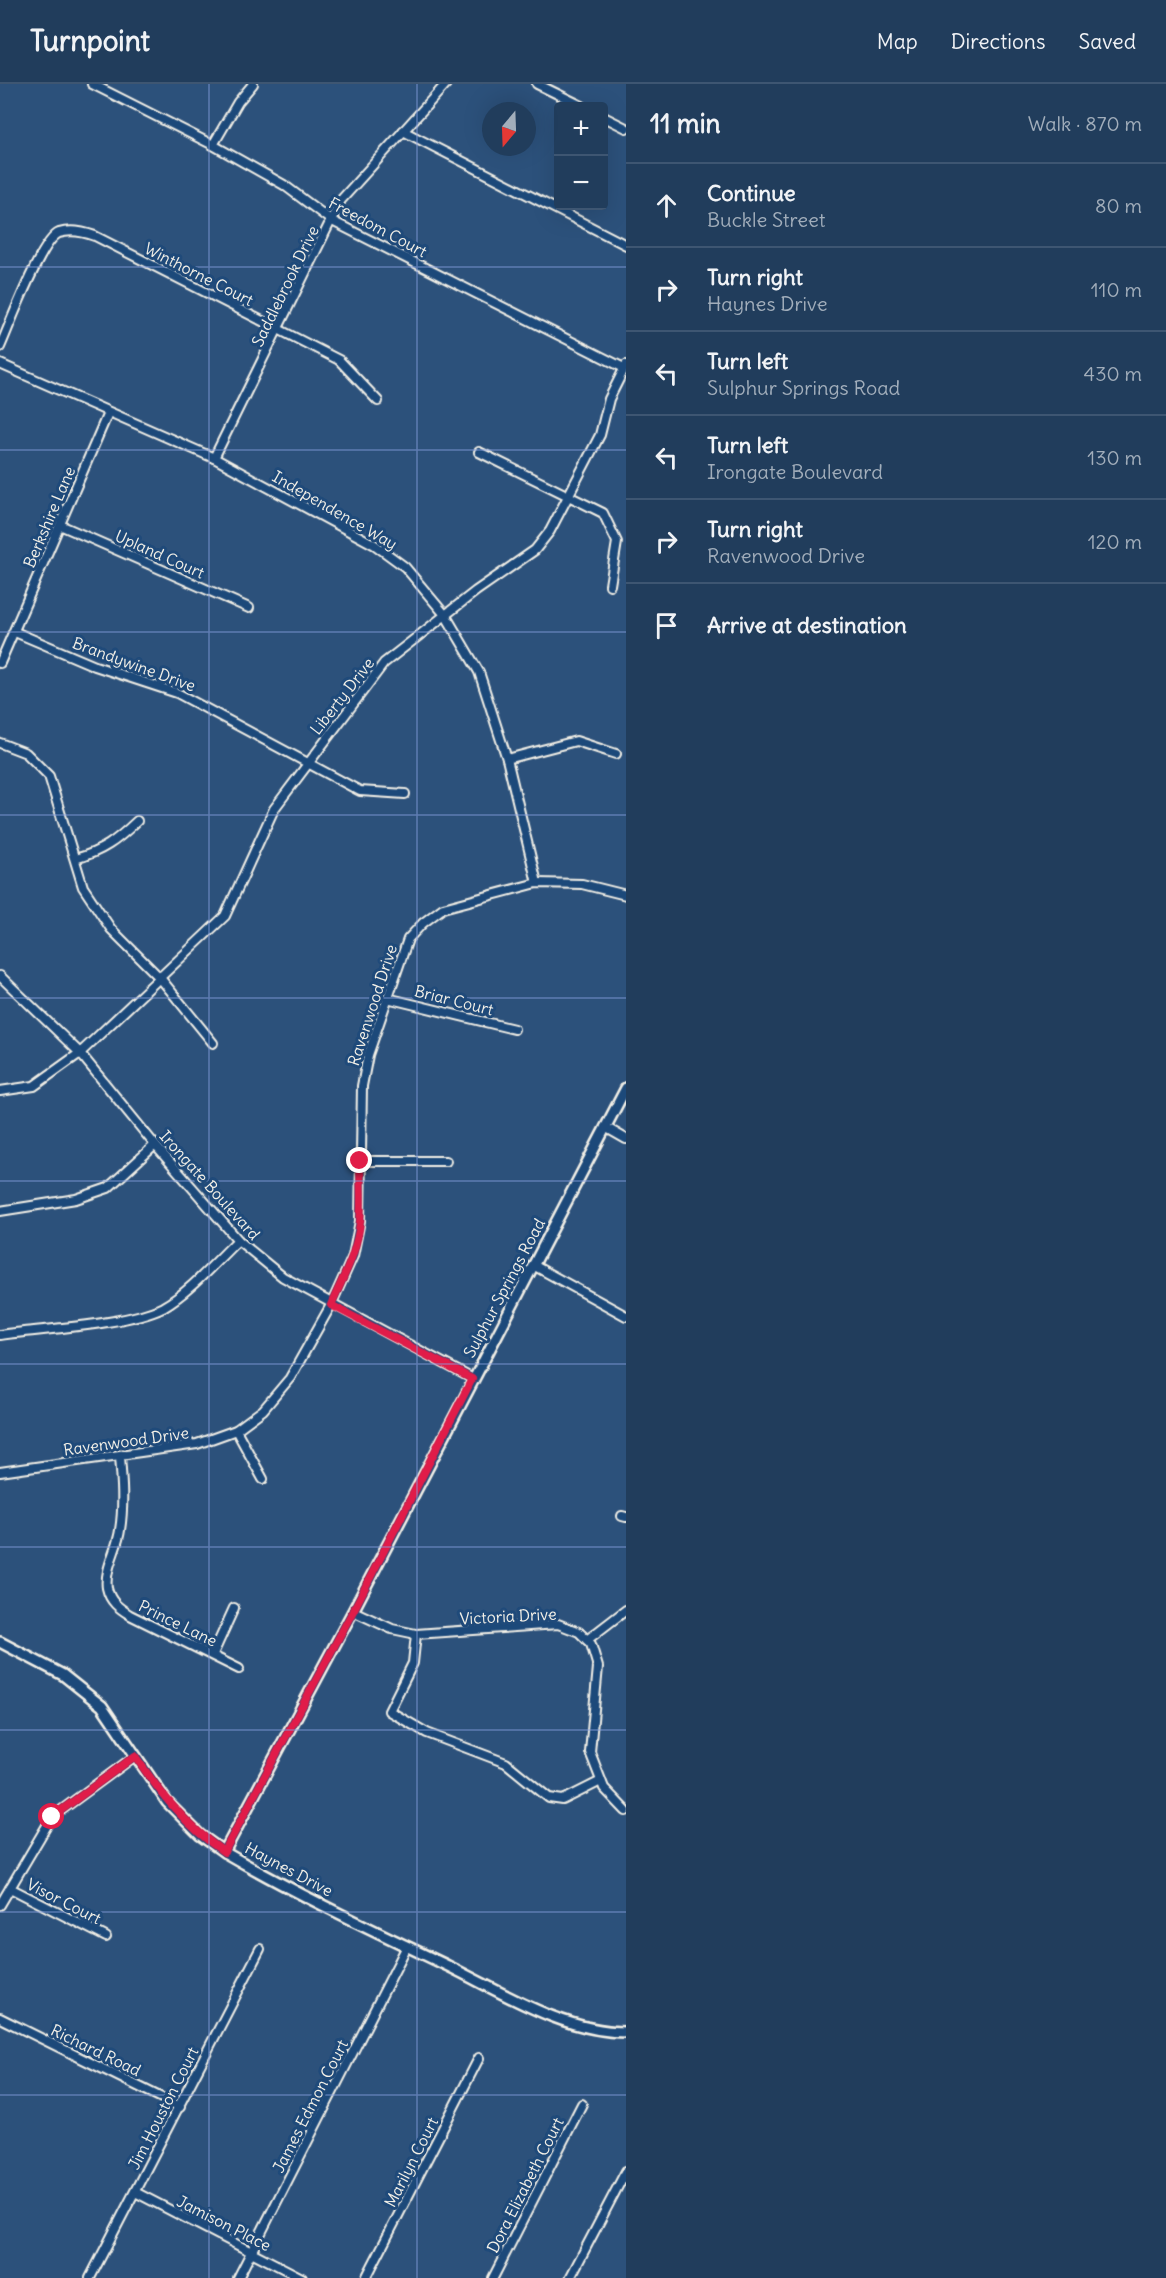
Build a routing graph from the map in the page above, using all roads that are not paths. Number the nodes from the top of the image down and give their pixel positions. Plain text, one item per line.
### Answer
1 (92, 84) edge
2 (254, 84) edge
3 (446, 84) edge
4 (537, 84) edge
5 (574, 102) edge
6 (608, 119) edge
7 (626, 128) edge
8 (403, 131) junction
9 (213, 145) junction
10 (332, 221) junction
11 (626, 245) edge
12 (279, 329) junction
13 (0, 347) edge
14 (0, 364) edge
15 (625, 366) edge
16 (378, 401) dead end
17 (108, 413) junction
18 (479, 452) dead end
19 (214, 459) junction
20 (570, 496) junction
21 (60, 525) junction
22 (610, 585) dead end
23 (249, 608) dead end
24 (446, 616) junction
25 (15, 632) junction
26 (0, 663) edge
27 (0, 743) edge
28 (616, 754) dead end
29 (507, 759) junction
30 (308, 762) junction
31 (405, 794) dead end
32 (136, 821) dead end
33 (75, 859) junction
34 (537, 883) junction
35 (626, 895) edge
36 (0, 976) edge
37 (160, 979) junction
38 (387, 998) junction
39 (514, 1029) dead end
40 (213, 1043) dead end
41 (80, 1053) junction
42 (626, 1088) edge
43 (0, 1091) edge
44 (605, 1127) junction
45 (626, 1139) edge
46 (155, 1145) junction
47 (360, 1161) junction
48 (446, 1161) dead end
49 (0, 1211) edge
50 (238, 1240) junction
51 (532, 1265) junction
52 (331, 1305) junction
53 (626, 1316) edge
54 (0, 1335) edge
55 (472, 1379) junction
56 (236, 1430) junction
57 (120, 1456) junction
58 (0, 1472) edge
59 (263, 1479) dead end
60 (234, 1608) dead end
61 (626, 1610) edge
62 (353, 1611) junction
63 (416, 1634) junction
64 (587, 1640) junction
65 (0, 1642) edge
66 (213, 1654) junction
67 (239, 1669) dead end
68 (135, 1756) junction
69 (601, 1781) junction
70 (626, 1811) edge
71 (224, 1852) junction
72 (10, 1888) junction
73 (0, 1905) edge
74 (106, 1937) dead end
75 (407, 1946) junction
76 (260, 1949) dead end
77 (0, 2018) edge
78 (626, 2032) edge
79 (479, 2058) dead end
80 (582, 2104) dead end
81 (180, 2107) junction
82 (626, 2171) edge
83 (135, 2192) junction
84 (251, 2252) junction
85 (90, 2278) edge
86 (238, 2278) edge
87 (302, 2278) edge
88 (366, 2278) edge
89 (493, 2278) edge
90 (570, 2278) edge

1 - 9 street, Freedom Court
2 - 9 street
3 - 8 street, Saddlebrook Drive
4 - 5 street
6 - 7 street
8 - 10 street, Saddlebrook Drive
8 - 11 street
9 - 10 street, Freedom Court
10 - 12 street, Saddlebrook Drive
10 - 15 street, Freedom Court
12 - 13 street, Winthorne Court
12 - 16 street, Winthorne Court
12 - 19 street, Saddlebrook Drive
14 - 17 street, Independence Way
15 - 20 street, Liberty Drive
17 - 19 street, Independence Way
17 - 21 street, Berkshire Lane
18 - 20 street
19 - 24 street, Independence Way
20 - 22 street
20 - 24 street, Liberty Drive
21 - 23 street, Upland Court
21 - 25 street, Berkshire Lane
24 - 29 street, Independence Way
24 - 30 street, Liberty Drive
25 - 26 street, Berkshire Lane
25 - 30 street, Brandywine Drive
27 - 33 street
28 - 29 street
29 - 34 street, Independence Way
30 - 31 street, Brandywine Drive
30 - 37 street, Liberty Drive
32 - 33 street
33 - 37 street
34 - 35 street, Ravenwood Drive
34 - 38 street, Ravenwood Drive
36 - 41 street, Irongate Boulevard
37 - 40 street
37 - 41 street, Liberty Drive
38 - 39 street, Briar Court
38 - 47 street, Ravenwood Drive
41 - 43 street, Liberty Drive
41 - 46 street, Irongate Boulevard
42 - 44 street, Sulphur Springs Road
44 - 45 street
44 - 51 street, Sulphur Springs Road
46 - 49 street
46 - 50 street, Irongate Boulevard
47 - 48 street
47 - 52 street, Ravenwood Drive
50 - 52 street, Irongate Boulevard
50 - 54 street
51 - 53 street
51 - 55 street, Sulphur Springs Road
52 - 55 street, Irongate Boulevard
52 - 56 street, Ravenwood Drive
55 - 62 street, Sulphur Springs Road
56 - 57 street, Ravenwood Drive
56 - 59 street
57 - 58 street, Ravenwood Drive
57 - 66 street, Prince Lane
60 - 66 street
61 - 64 street
62 - 63 street, Victoria Drive
62 - 71 street, Sulphur Springs Road
63 - 64 street, Victoria Drive
63 - 69 street
64 - 69 street
65 - 68 street, Haynes Drive
66 - 67 street, Prince Lane
68 - 71 street, Haynes Drive
68 - 72 street
69 - 70 street
71 - 75 street, Haynes Drive
72 - 73 street
72 - 74 street, Visor Court
75 - 78 street, Haynes Drive
75 - 84 street, James Edmon Court
76 - 81 street, Jim Houston Court
77 - 81 street, Richard Road
79 - 88 street, Marilyn Court
80 - 89 street, Dora Elizabeth Court
81 - 83 street, Jim Houston Court
82 - 90 street
83 - 84 street, Jamison Place
83 - 85 street, Jim Houston Court
84 - 86 street, James Edmon Court
84 - 87 street, Jamison Place

